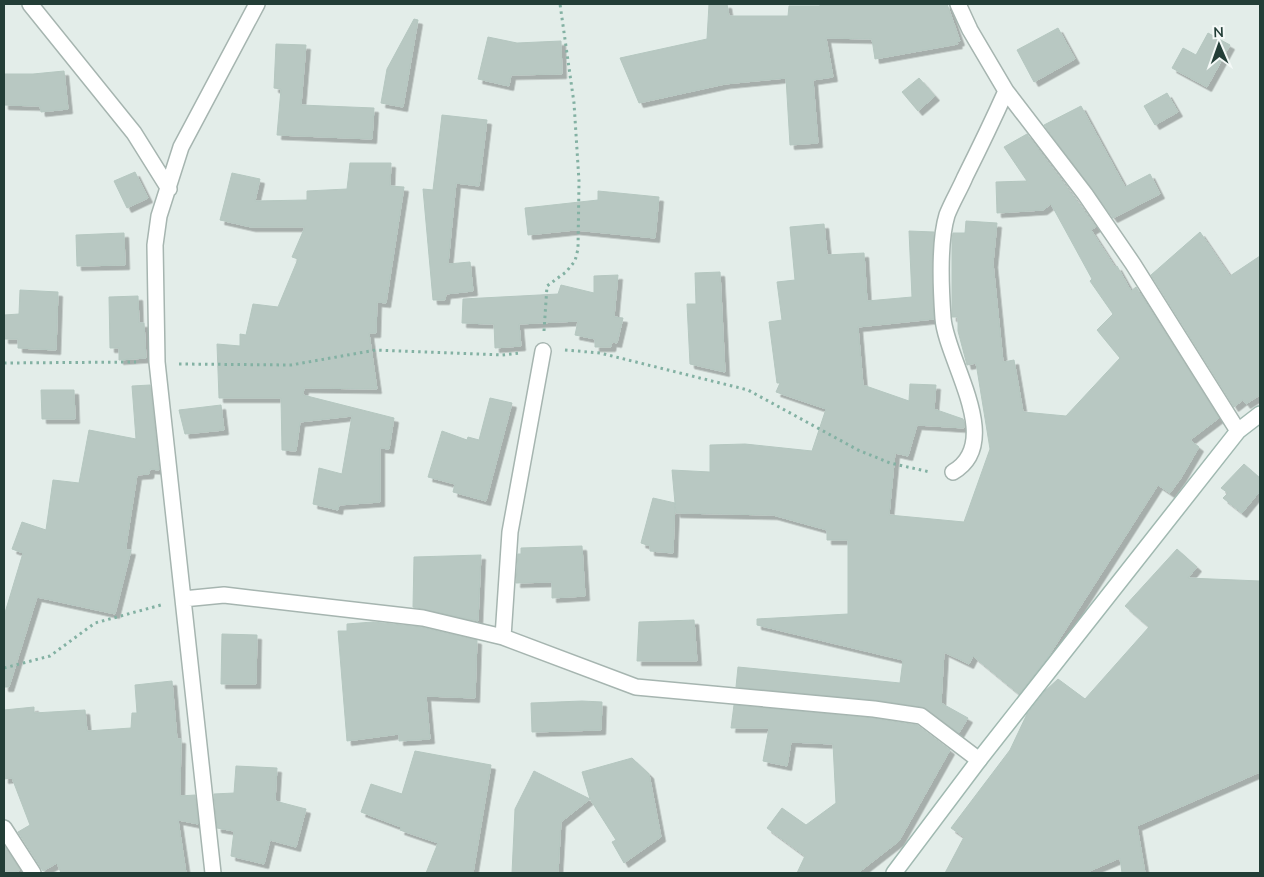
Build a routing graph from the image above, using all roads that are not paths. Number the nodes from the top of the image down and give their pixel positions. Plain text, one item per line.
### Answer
1 (30, 4) edge
2 (257, 4) edge
3 (958, 4) edge
4 (1006, 91) junction
5 (169, 189) junction
6 (543, 351) road end
7 (1260, 414) edge
8 (1238, 430) junction
9 (953, 472) dead end
10 (182, 599) junction
11 (503, 637) junction
12 (979, 760) junction
13 (4, 828) edge
14 (33, 873) edge
15 (213, 873) edge
16 (894, 873) edge

1 - 5 street
2 - 5 street
3 - 4 street
4 - 8 street
4 - 9 street
5 - 10 street
6 - 11 street
7 - 8 street
8 - 12 street
10 - 11 street
10 - 15 street
11 - 12 street
12 - 16 street
13 - 14 street

